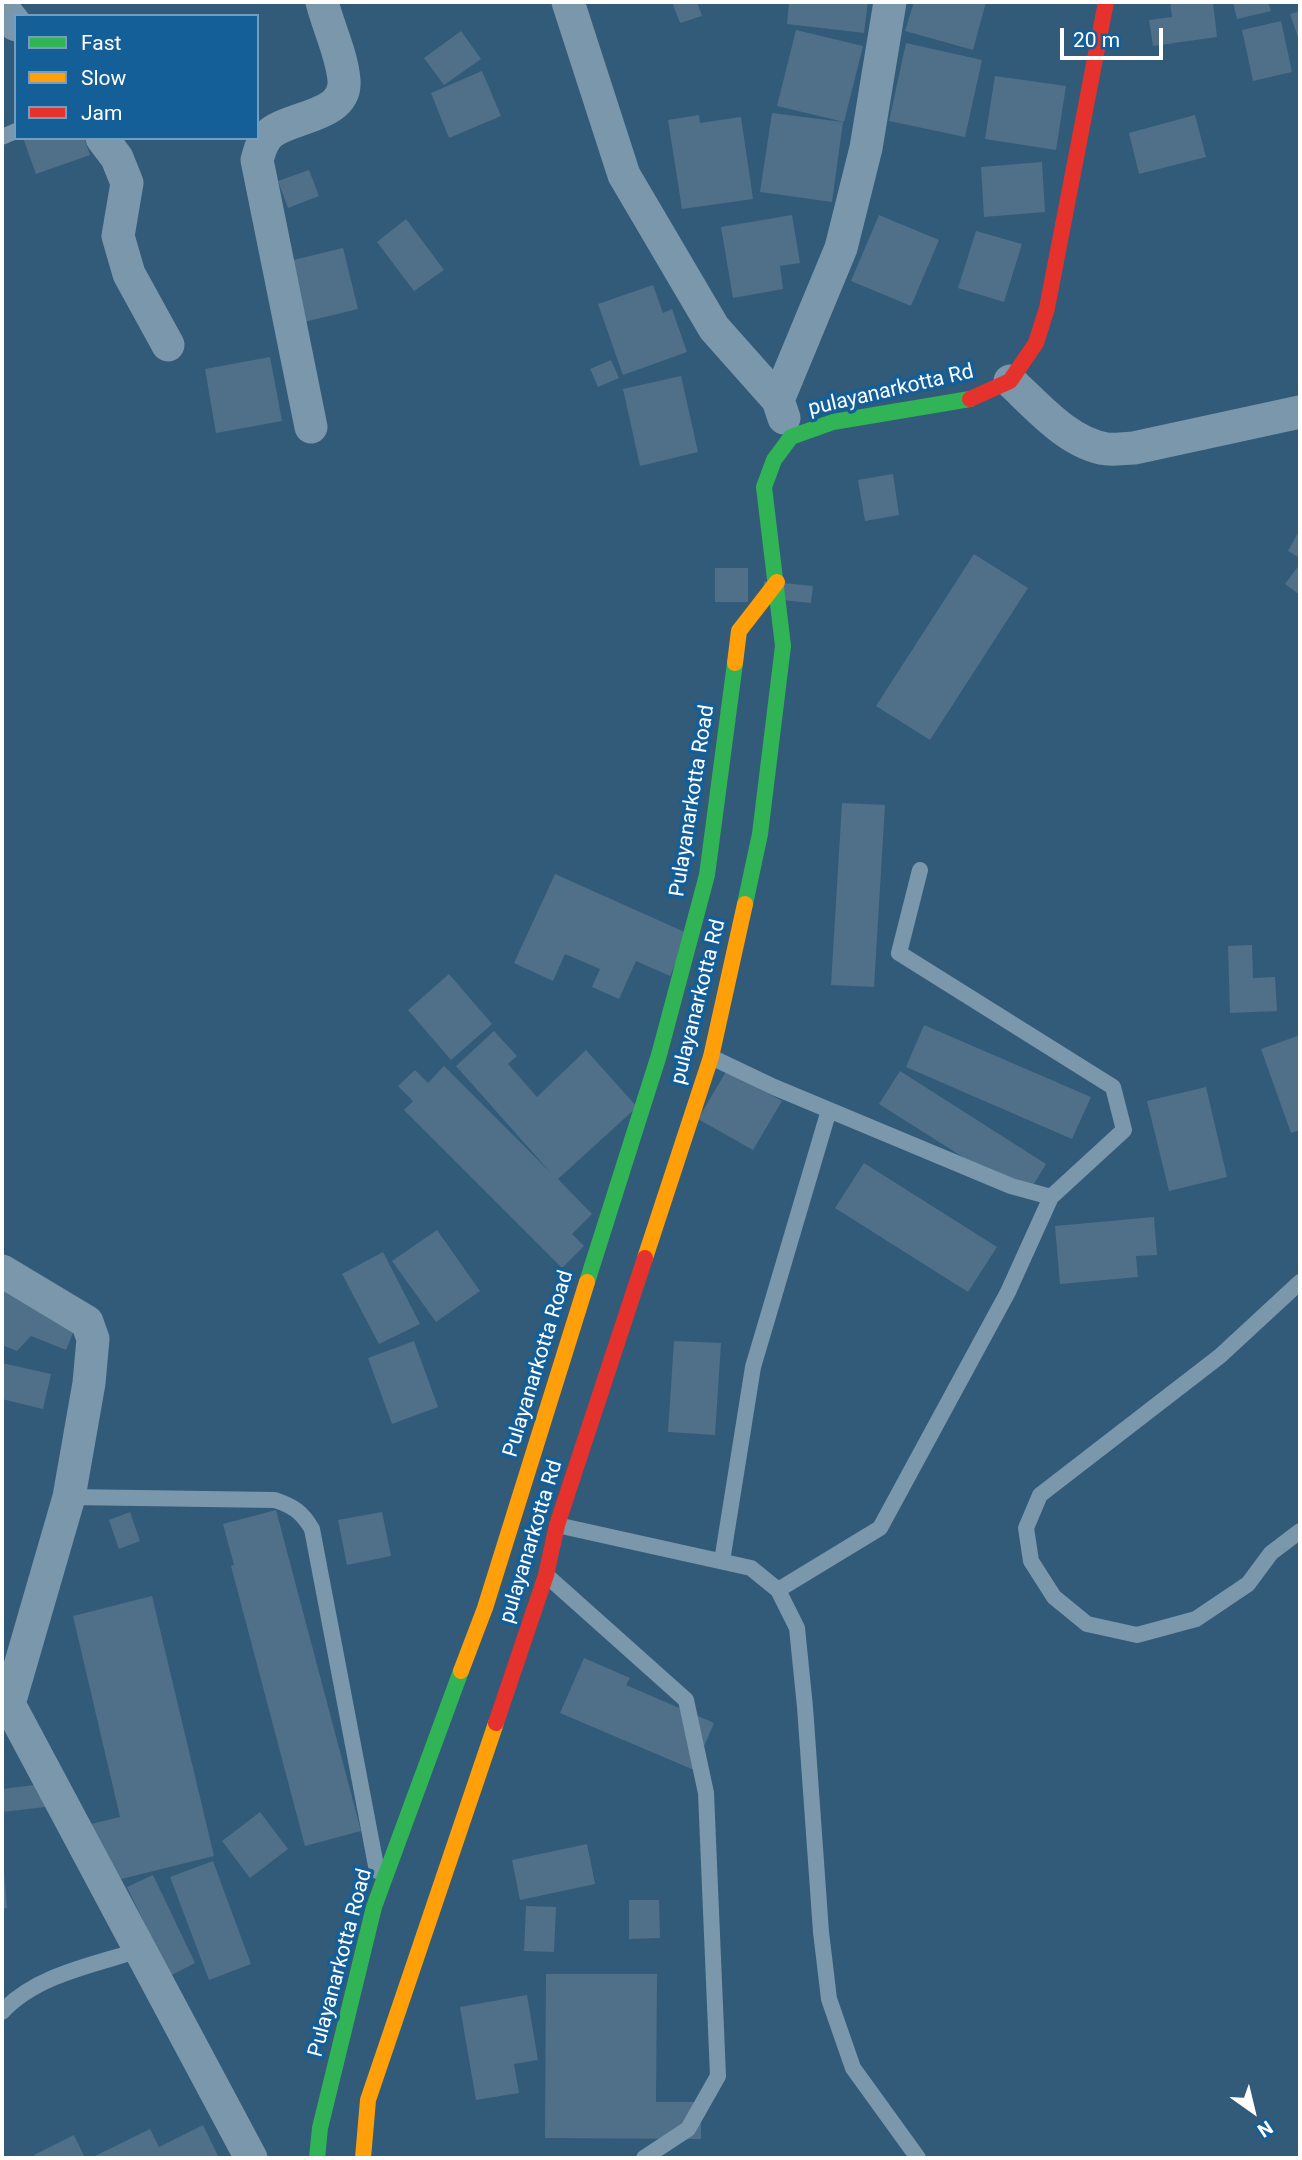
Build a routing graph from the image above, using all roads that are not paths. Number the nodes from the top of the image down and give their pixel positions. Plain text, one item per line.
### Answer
1 (322, 2) edge
2 (568, 2) edge
3 (890, 2) edge
4 (1105, 2) edge
5 (2, 7) edge
6 (14, 22) edge
7 (104, 140) edge
8 (168, 345) dead end
9 (1010, 381) junction
10 (778, 400) junction
11 (1300, 412) edge
12 (311, 427) dead end
13 (791, 437) junction
14 (777, 582) junction
15 (920, 870) dead end
16 (711, 1057) junction
17 (828, 1110) junction
18 (1051, 1197) junction
19 (2, 1271) edge
20 (1300, 1282) edge
21 (69, 1497) junction
22 (557, 1525) junction
23 (1300, 1531) edge
24 (722, 1561) junction
25 (546, 1575) junction
26 (778, 1590) junction
27 (5, 1700) edge
28 (381, 1888) junction
29 (139, 1950) junction
30 (2, 2012) edge
31 (251, 2158) edge
32 (317, 2158) edge
33 (363, 2158) edge
34 (644, 2158) edge
35 (918, 2158) edge

1 - 12 street
2 - 10 street
3 - 10 street
4 - 9 street
5 - 6 street
7 - 8 street
9 - 11 street
9 - 13 street, pulayanarkotta Rd
10 - 13 street
13 - 14 street, pulayanarkotta Rd
14 - 16 street, pulayanarkotta Rd
14 - 28 street, Pulayanarkotta Road
15 - 18 lane
16 - 17 lane
16 - 22 street, pulayanarkotta Rd
17 - 18 lane
17 - 24 lane
18 - 26 lane
19 - 21 street
20 - 23 lane
21 - 27 street
21 - 28 lane
22 - 24 lane
22 - 25 street, pulayanarkotta Rd
24 - 26 lane
25 - 33 street, pulayanarkotta Rd
25 - 34 lane
26 - 35 lane
27 - 29 street
28 - 32 street, Pulayanarkotta Road
29 - 30 lane
29 - 31 street

